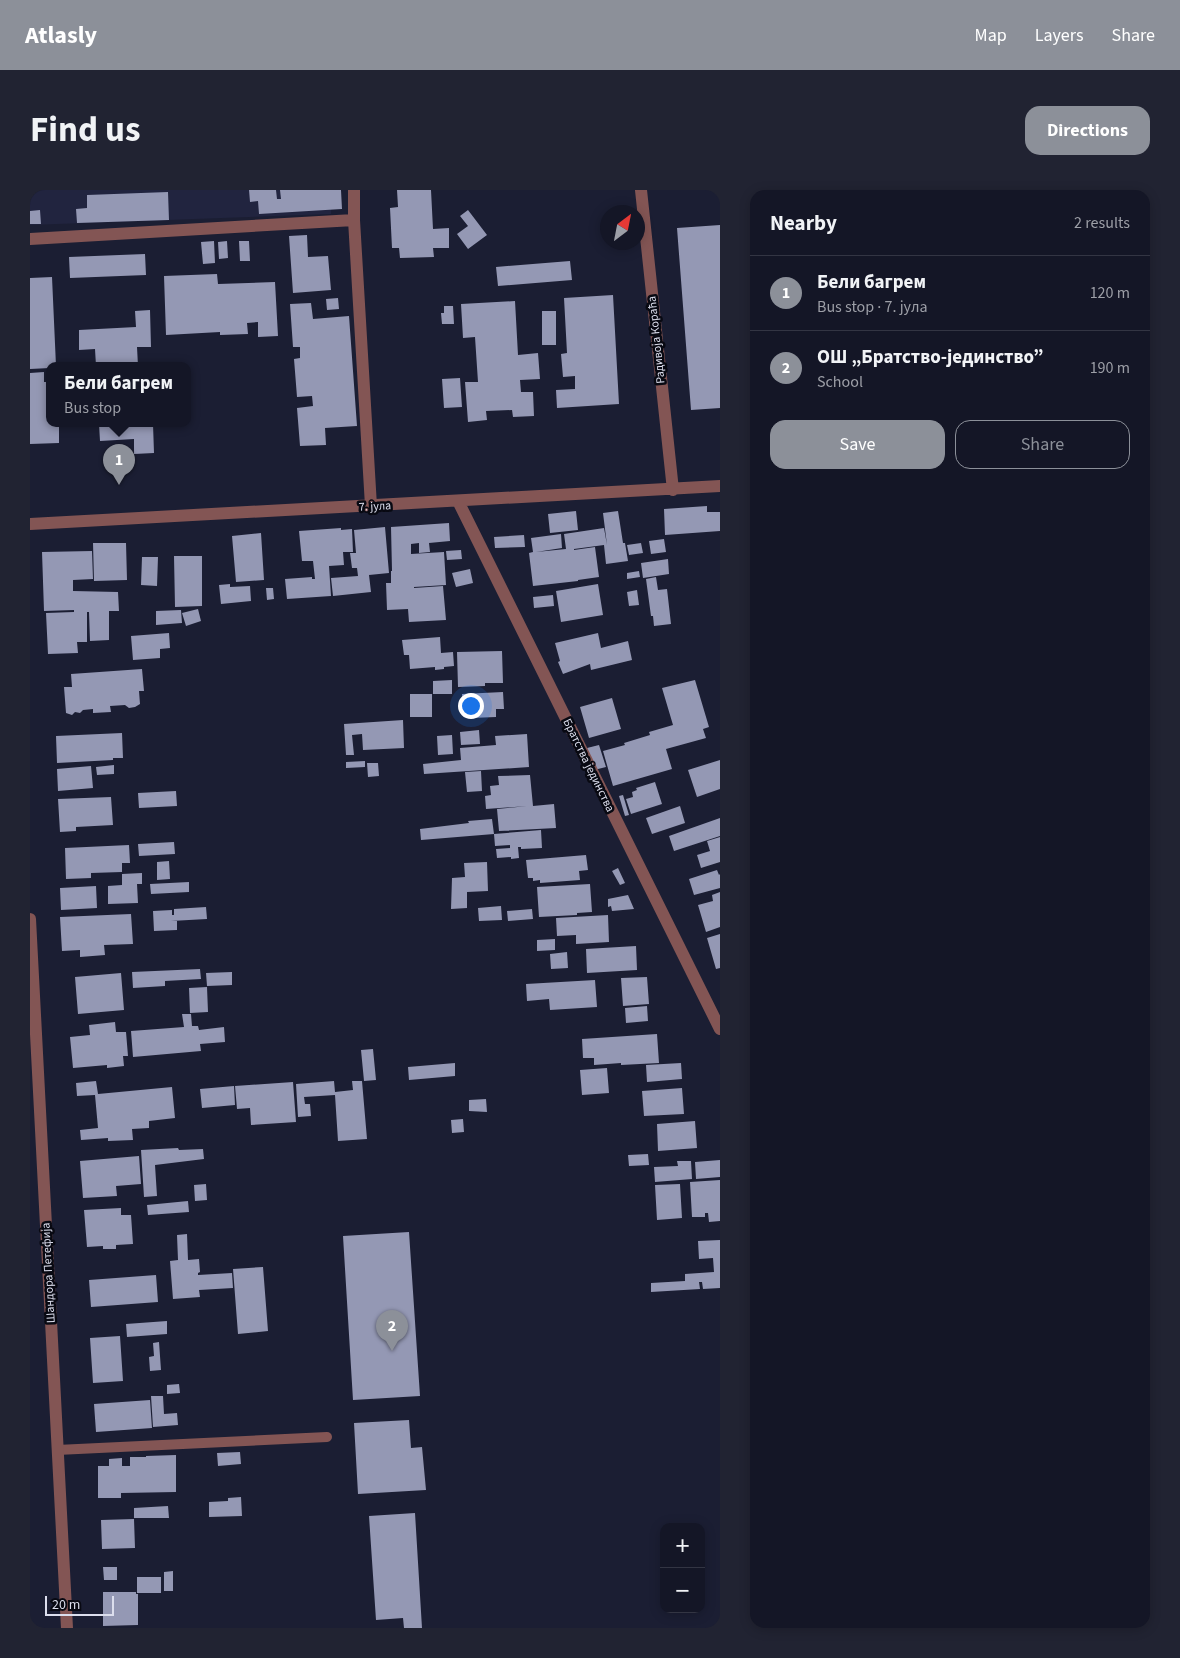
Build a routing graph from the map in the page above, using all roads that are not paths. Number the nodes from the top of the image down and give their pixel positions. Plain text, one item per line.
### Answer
1 (354, 190) edge
2 (641, 190) edge
3 (354, 220) junction
4 (30, 239) edge
5 (720, 486) edge
6 (673, 490) junction
7 (458, 501) junction
8 (371, 506) junction
9 (30, 524) edge
10 (30, 919) edge
11 (720, 1029) edge
12 (327, 1437) dead end
13 (57, 1450) junction
14 (67, 1628) edge

1 - 3 street
2 - 6 street, Радивоја Кораћа
3 - 4 street
3 - 8 street
5 - 6 street, 7. јула
6 - 7 street, 7. јула
7 - 8 street, 7. јула
7 - 11 street, Братства јединства
8 - 9 street, 7. јула
10 - 13 street, Шандора Петефија
12 - 13 lane
13 - 14 street, Шандора Петефија

